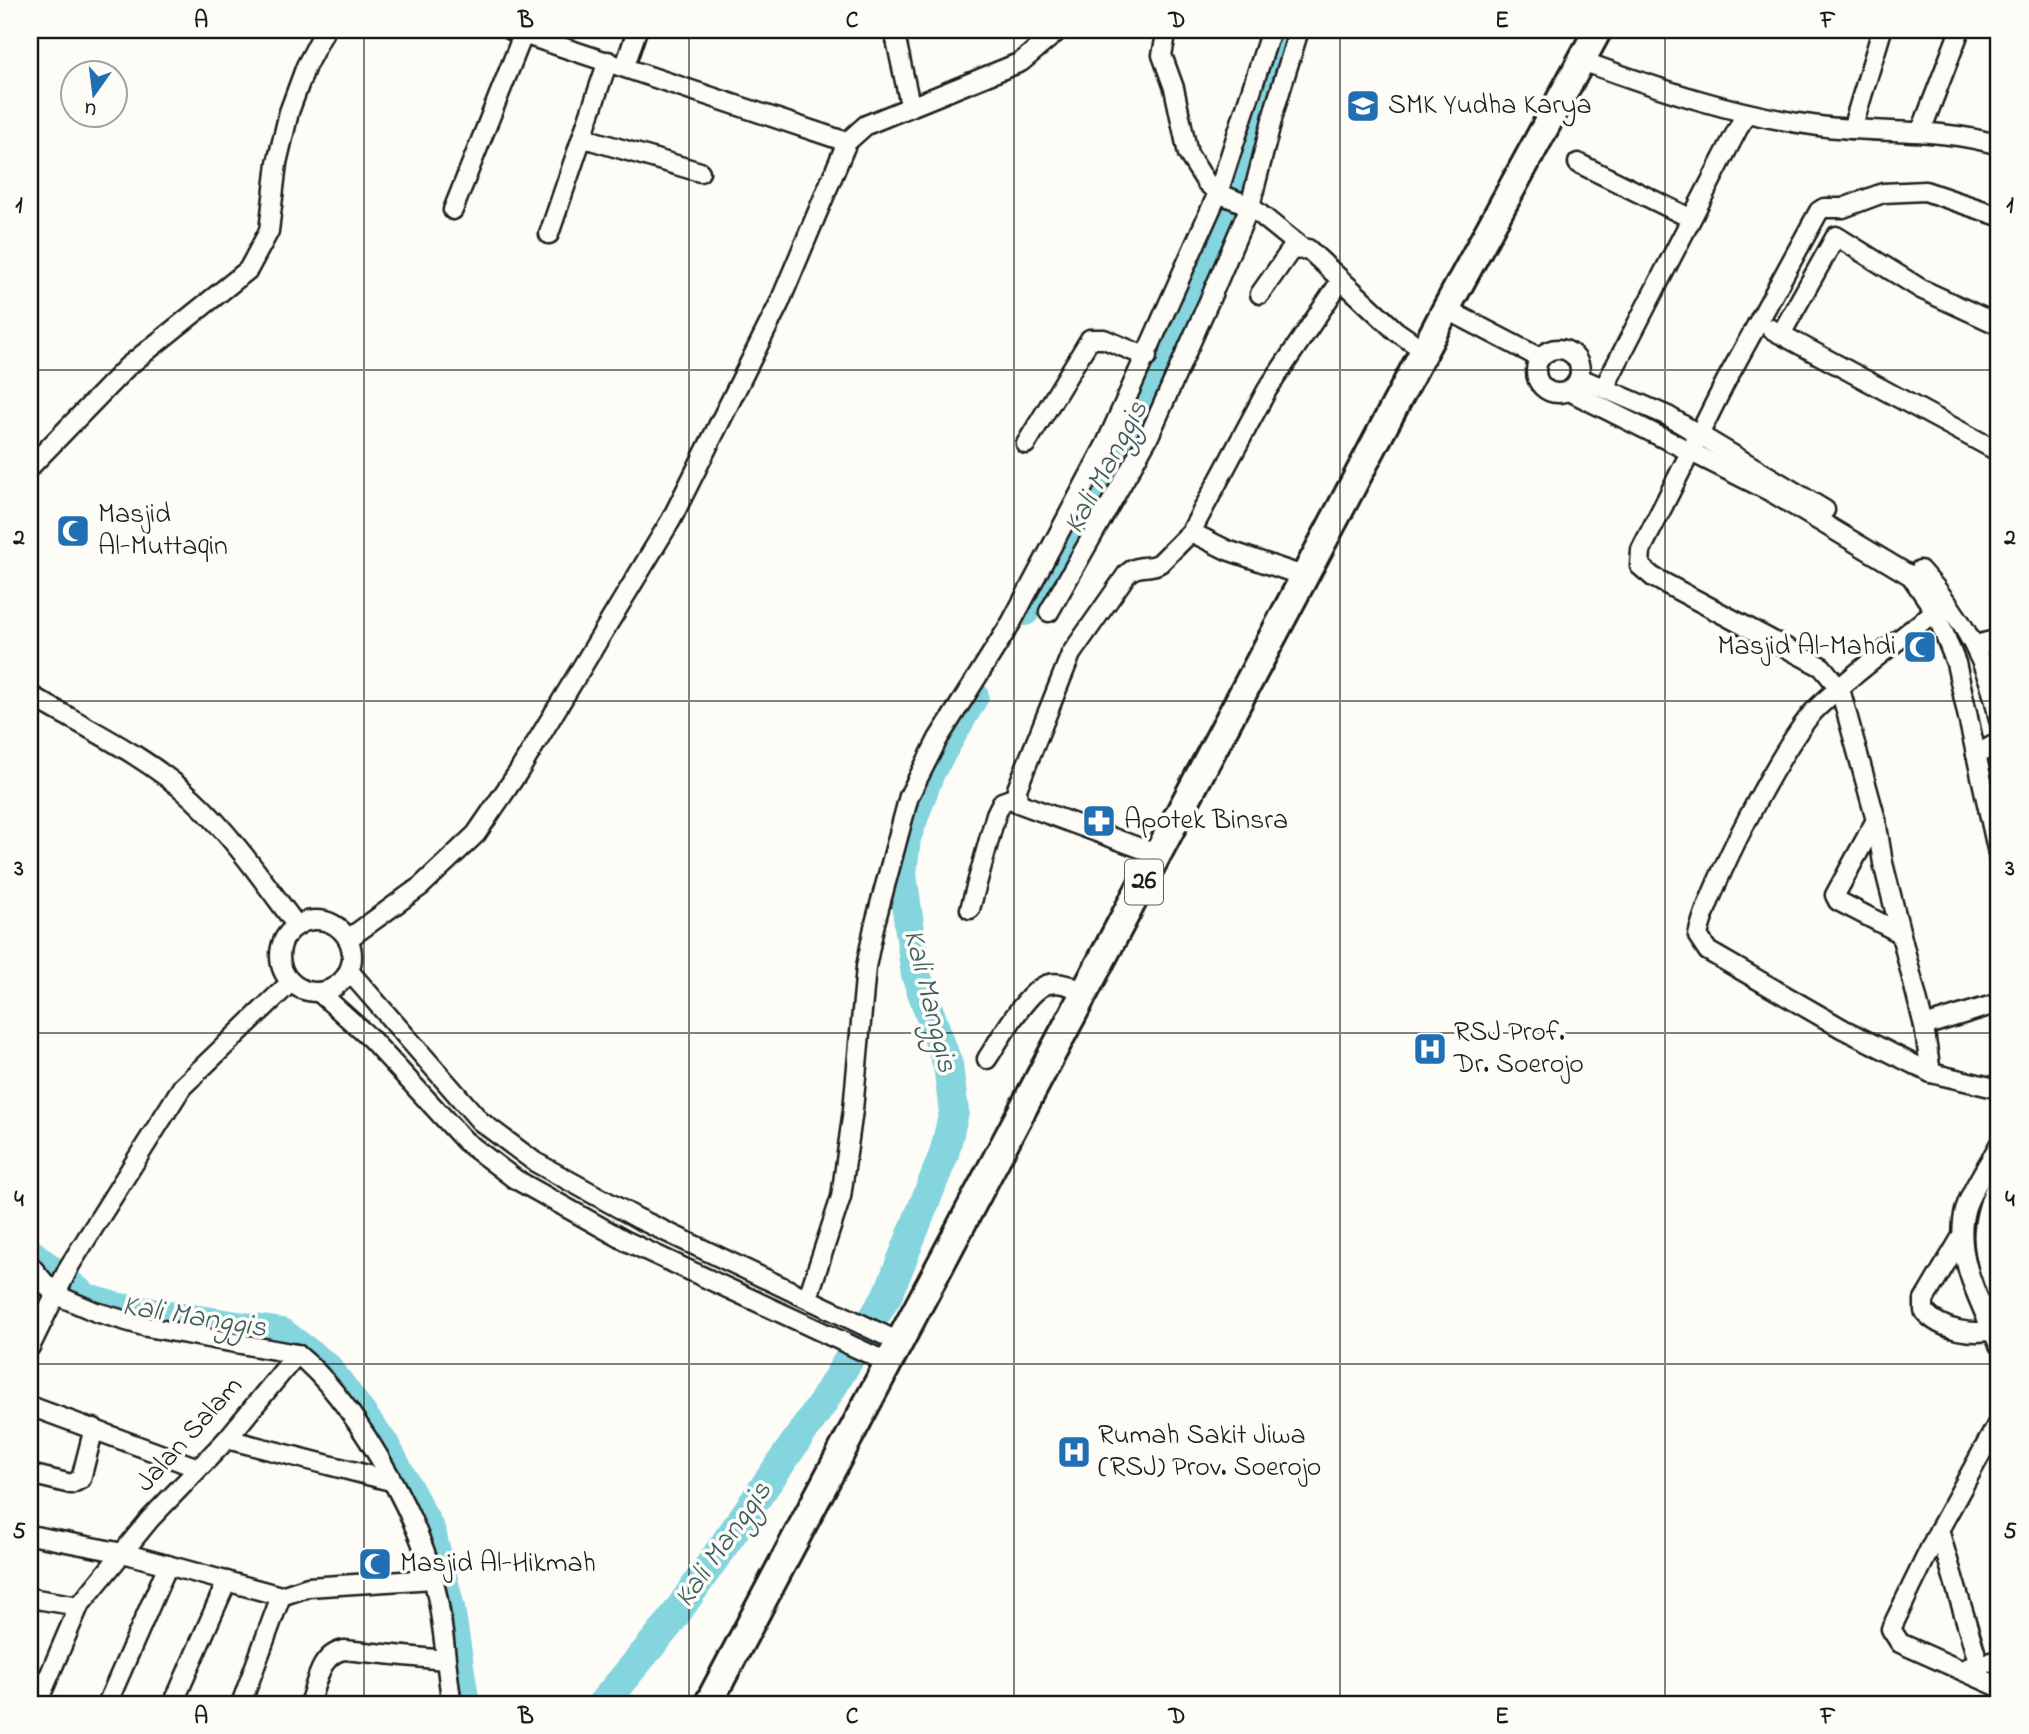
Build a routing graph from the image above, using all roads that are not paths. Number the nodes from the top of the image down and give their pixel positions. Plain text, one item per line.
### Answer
1 (325, 30) edge
2 (637, 30) edge
3 (894, 30) edge
4 (1059, 30) edge
5 (1167, 30) edge
6 (1271, 30) edge
7 (1299, 30) edge
8 (1598, 30) edge
9 (1882, 30) edge
10 (1960, 30) edge
11 (520, 31) edge
12 (1582, 61) junction
13 (616, 64) junction
14 (910, 105) junction
15 (1745, 113) junction
16 (1852, 129) junction
17 (1921, 131) junction
18 (584, 138) junction
19 (847, 142) junction
20 (1999, 145) edge
21 (1578, 163) dead end
22 (699, 172) dead end
23 (1220, 194) junction
24 (1247, 205) junction
25 (1843, 208) junction
26 (453, 209) dead end
27 (1999, 216) edge
28 (1690, 218) junction
29 (549, 234) dead end
30 (1836, 236) junction
31 (1302, 248) junction
32 (1340, 282) junction
33 (1259, 294) dead end
34 (1446, 309) junction
35 (1760, 323) junction
36 (1999, 325) edge
37 (1781, 334) junction
38 (1425, 351) junction
39 (1147, 357) junction
40 (1540, 358) junction
41 (1574, 384) junction
42 (1605, 386) junction
43 (1701, 434) junction
44 (1026, 444) dead end
45 (1693, 452) junction
46 (1999, 452) edge
47 (30, 467) edge
48 (1191, 532) junction
49 (1306, 576) junction
50 (1935, 611) junction
51 (1049, 612) dead end
52 (1999, 639) edge
53 (1976, 645) junction
54 (1840, 689) junction
55 (30, 695) edge
56 (1999, 720) edge
57 (1999, 742) edge
58 (1976, 755) junction
59 (1016, 797) junction
60 (1877, 820) junction
61 (1159, 855) junction
62 (1999, 858) edge
63 (970, 909) dead end
64 (297, 926) junction
65 (1900, 933) junction
66 (348, 939) junction
67 (349, 971) junction
68 (291, 982) junction
69 (319, 992) junction
70 (1086, 993) junction
71 (1999, 1003) edge
72 (1924, 1026) junction
73 (987, 1059) dead end
74 (1931, 1073) junction
75 (1999, 1090) edge
76 (1999, 1145) edge
77 (1999, 1179) edge
78 (1962, 1236) junction
79 (723, 1259) junction
80 (30, 1265) edge
81 (716, 1282) junction
82 (55, 1292) junction
83 (808, 1297) junction
84 (1999, 1297) edge
85 (1997, 1335) edge
86 (30, 1347) edge
87 (884, 1348) junction
88 (297, 1354) junction
89 (30, 1406) edge
90 (1999, 1421) edge
91 (94, 1428) junction
92 (227, 1439) junction
93 (198, 1468) junction
94 (30, 1474) edge
95 (391, 1480) junction
96 (1939, 1530) junction
97 (30, 1535) edge
98 (123, 1553) junction
99 (168, 1564) junction
100 (434, 1579) junction
101 (227, 1581) junction
102 (281, 1595) junction
103 (30, 1598) edge
104 (79, 1606) junction
105 (445, 1660) junction
106 (1999, 1660) edge
107 (1979, 1665) junction
108 (1959, 1669) junction
109 (1999, 1687) edge
110 (37, 1704) edge
111 (107, 1704) edge
112 (173, 1704) edge
113 (241, 1704) edge
114 (309, 1704) edge
115 (452, 1704) edge
116 (708, 1704) edge

1 - 47 street
2 - 13 street
3 - 14 street
4 - 14 street
5 - 23 street
6 - 23 street
7 - 24 street
8 - 12 highway, 26
9 - 16 street
10 - 17 street
11 - 13 street
11 - 26 street
12 - 15 street
12 - 34 highway, 26
13 - 18 street
13 - 19 street
14 - 19 street
15 - 16 street
15 - 28 street
16 - 17 street
17 - 20 street
18 - 22 street
18 - 29 street
19 - 66 street
21 - 28 street
23 - 24 street
23 - 39 street
24 - 31 street
24 - 51 street
25 - 27 street
25 - 30 street
25 - 35 street
28 - 42 street
30 - 36 street
30 - 37 street
31 - 32 street
31 - 33 street
32 - 38 street
32 - 48 street
34 - 38 highway, 26
34 - 40 street
35 - 37 street
35 - 43 street
37 - 46 street
38 - 49 highway, 26
39 - 44 street
39 - 83 street
40 - 41 street
40 - 41 street
41 - 42 street
41 - 45 street
42 - 43 street
43 - 45 street
43 - 53 street
45 - 50 street
45 - 54 street
48 - 49 street
48 - 59 street
49 - 61 highway, 26
50 - 54 street
50 - 58 street
52 - 53 street
53 - 56 street
54 - 60 street
54 - 74 street
55 - 64 street
57 - 58 street
58 - 62 street
59 - 61 street
59 - 63 street
60 - 65 street
60 - 65 street
61 - 70 highway, 26
64 - 66 street
64 - 68 street
65 - 72 street
66 - 67 street
67 - 69 street
67 - 79 street
68 - 69 street
68 - 82 street
69 - 81 street
70 - 73 street
70 - 87 highway, 26
71 - 72 street
72 - 74 street
74 - 75 street
76 - 78 street
77 - 84 street
78 - 85 street
78 - 85 street
79 - 81 street
79 - 83 street
80 - 82 street
81 - 87 street
82 - 86 street
82 - 88 street
83 - 87 street
87 - 116 highway, 26
88 - 92 street, Jalan Salam
88 - 95 street
89 - 91 street
90 - 96 street
91 - 93 street
91 - 94 street
92 - 93 street, Jalan Salam
92 - 95 street
93 - 98 street, Jalan Salam
95 - 100 street
96 - 107 street
96 - 108 street
97 - 98 street
98 - 99 street
98 - 104 street, Jalan Salam
99 - 101 street
99 - 111 street
100 - 102 street
100 - 105 street
101 - 102 street
101 - 112 street
102 - 113 street
103 - 104 street
104 - 110 street, Jalan Salam
105 - 114 street
105 - 115 street
106 - 107 street
107 - 108 street
108 - 109 street

